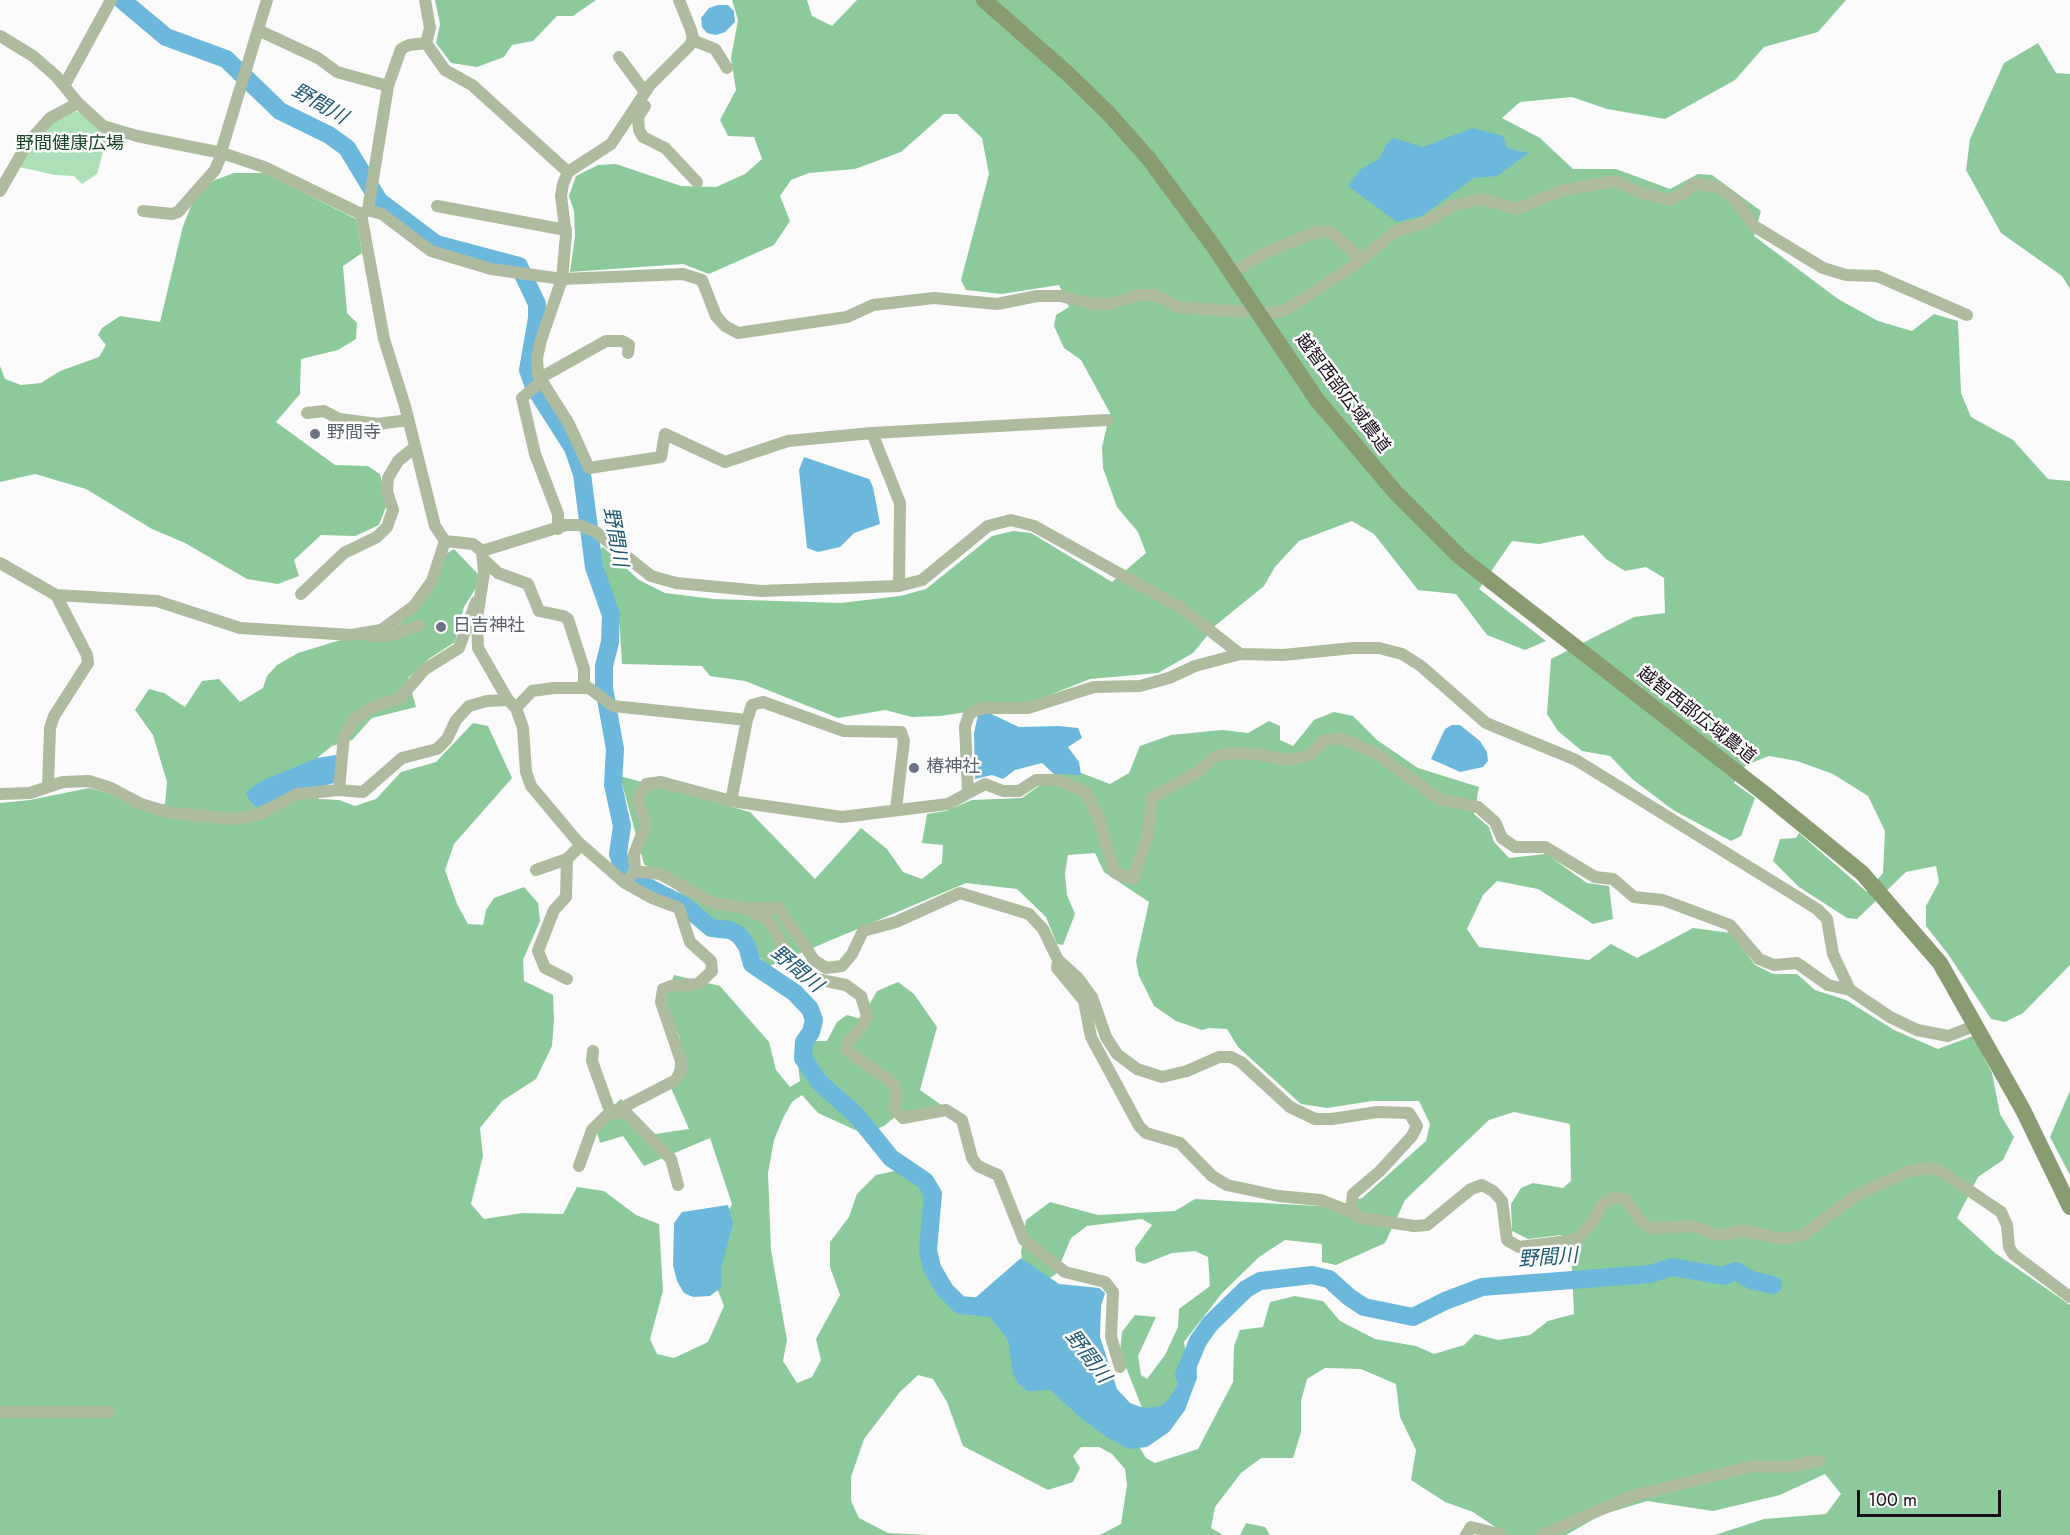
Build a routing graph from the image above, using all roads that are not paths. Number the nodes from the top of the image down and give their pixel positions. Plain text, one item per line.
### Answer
1 (111, 0) edge
2 (267, 0) edge
3 (425, 0) edge
4 (679, 0) edge
5 (984, 0) edge
6 (258, 30) junction
7 (0, 36) edge
8 (692, 40) junction
9 (426, 43) junction
10 (619, 57) dead end
11 (727, 68) dead end
12 (64, 86) junction
13 (388, 86) junction
14 (644, 94) junction
15 (78, 104) junction
16 (222, 152) junction
17 (568, 172) junction
18 (697, 182) dead end
19 (0, 191) edge
20 (437, 206) dead end
21 (144, 211) dead end
22 (364, 212) junction
23 (566, 230) junction
24 (1362, 260) junction
25 (562, 279) junction
26 (1239, 292) junction
27 (1269, 313) dead end
28 (1967, 315) dead end
29 (628, 354) dead end
30 (541, 380) junction
31 (307, 413) dead end
32 (408, 420) junction
33 (1107, 420) dead end
34 (872, 433) junction
35 (415, 447) junction
36 (558, 529) junction
37 (445, 541) junction
38 (482, 555) junction
39 (0, 563) edge
40 (899, 586) junction
41 (480, 593) junction
42 (301, 594) dead end
43 (56, 595) junction
44 (419, 626) dead end
45 (358, 634) junction
46 (1240, 654) junction
47 (584, 688) junction
48 (512, 704) junction
49 (747, 720) junction
50 (48, 787) junction
51 (339, 790) junction
52 (968, 791) junction
53 (0, 794) edge
54 (731, 801) junction
55 (897, 809) junction
56 (580, 844) junction
57 (567, 859) junction
58 (536, 870) dead end
59 (635, 871) junction
60 (625, 883) junction
61 (745, 908) junction
62 (1058, 960) junction
63 (567, 979) dead end
64 (1850, 990) junction
65 (1977, 1025) junction
66 (593, 1051) dead end
67 (613, 1113) junction
68 (579, 1166) dead end
69 (678, 1185) dead end
70 (2070, 1207) edge
71 (1351, 1212) junction
72 (2070, 1297) edge
73 (1120, 1367) dead end
74 (0, 1412) edge
75 (109, 1412) dead end
76 (1820, 1461) dead end
77 (1466, 1535) edge
78 (1502, 1535) edge
79 (1542, 1535) edge

1 - 12 street
2 - 6 street
3 - 9 street
4 - 8 street
5 - 26 street, 越智西部広域農道
6 - 13 street
6 - 16 street
7 - 12 street
8 - 11 street
8 - 14 street
9 - 13 street
9 - 17 street
10 - 14 street
12 - 15 street
13 - 22 street
14 - 17 street
14 - 18 street
15 - 16 street
15 - 19 street
16 - 21 street
16 - 22 street
17 - 23 street
20 - 23 street
22 - 25 street
22 - 32 street
23 - 25 street
24 - 26 street
24 - 27 street
24 - 28 street
25 - 26 street
25 - 30 street
26 - 65 street, 越智西部広域農道
29 - 30 street
30 - 34 street
30 - 36 street
31 - 32 street
32 - 35 street
33 - 34 street
34 - 40 street
35 - 37 street
35 - 42 street
36 - 38 street
36 - 40 street
37 - 38 street
37 - 45 street
38 - 41 street
38 - 47 street
39 - 43 street
40 - 46 street
41 - 48 street
41 - 51 street
43 - 45 street
43 - 50 street
44 - 45 street
46 - 52 street
46 - 64 street
47 - 48 street
47 - 49 street
48 - 51 street
48 - 56 street
49 - 54 street
49 - 55 street
50 - 51 street
50 - 53 street
52 - 55 street
52 - 64 street
54 - 55 street
54 - 59 street
56 - 57 street
56 - 60 street
57 - 58 street
57 - 63 street
59 - 60 street
59 - 61 street
60 - 67 street
61 - 62 street
61 - 73 street
62 - 71 street
62 - 71 street
64 - 65 street
65 - 70 street, 越智西部広域農道
66 - 67 street
67 - 68 street
67 - 69 street
71 - 72 street
74 - 75 street
76 - 79 street
77 - 78 street

